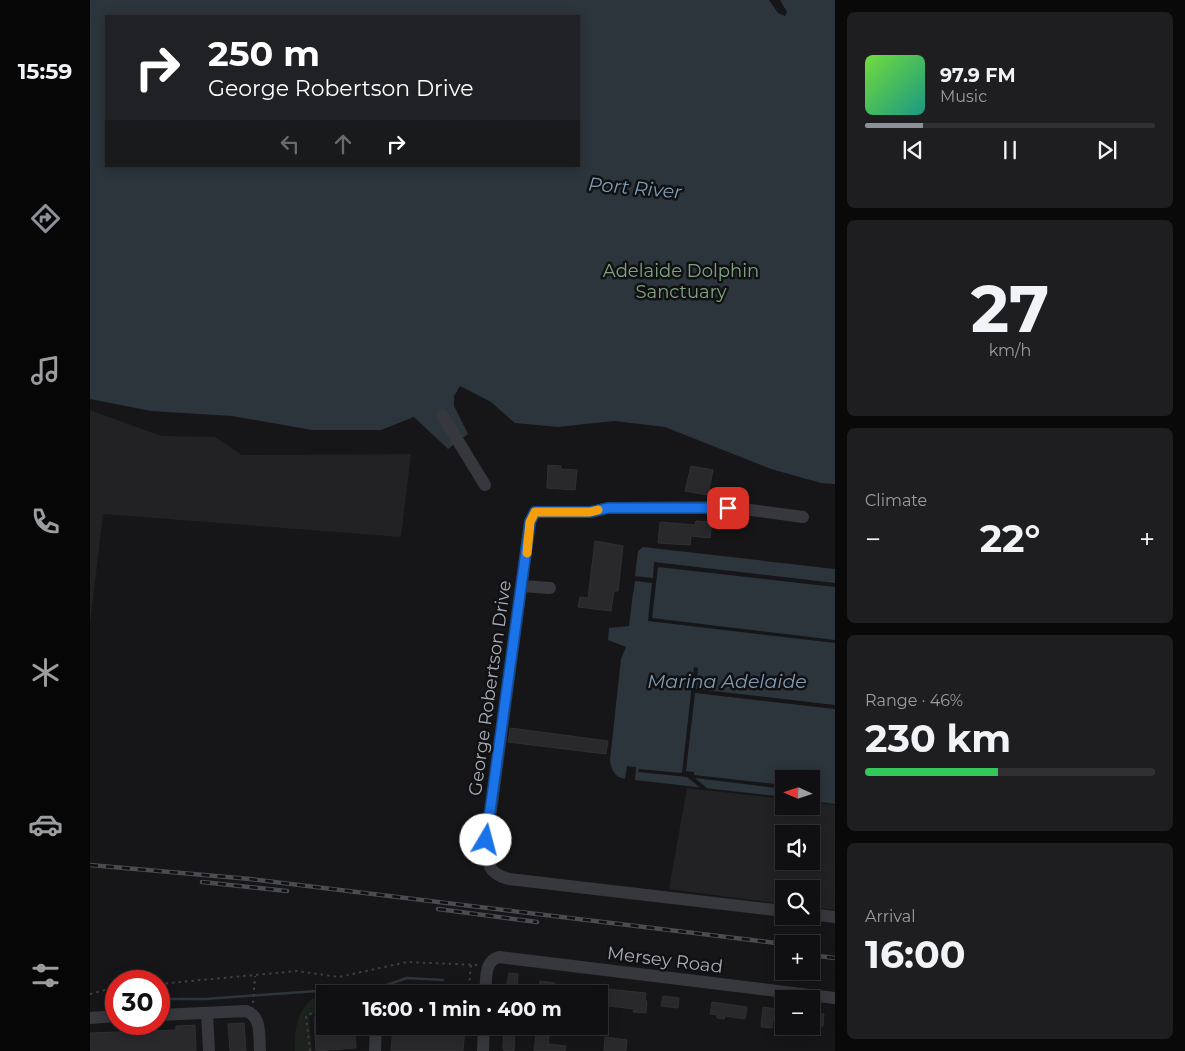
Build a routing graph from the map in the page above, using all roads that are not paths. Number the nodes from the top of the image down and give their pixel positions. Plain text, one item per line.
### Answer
1 (442, 415) dead end
2 (485, 485) dead end
3 (803, 517) dead end
4 (522, 586) junction
5 (550, 588) dead end
6 (775, 910) edge
7 (820, 915) edge
8 (835, 917) edge
9 (486, 985) edge
10 (835, 998) edge
11 (207, 1013) junction
12 (170, 1015) edge
13 (105, 1017) edge
14 (90, 1018) edge
15 (375, 1035) edge
16 (484, 1035) edge
17 (208, 1051) edge
18 (260, 1051) edge
19 (374, 1051) edge
20 (483, 1051) edge

1 - 2 street
3 - 4 street, George Robertson Drive
4 - 5 street
4 - 6 street, George Robertson Drive
7 - 8 street
9 - 10 street, Mersey Road
11 - 12 street
11 - 17 street
11 - 18 street
13 - 14 street
15 - 19 street
16 - 20 street

